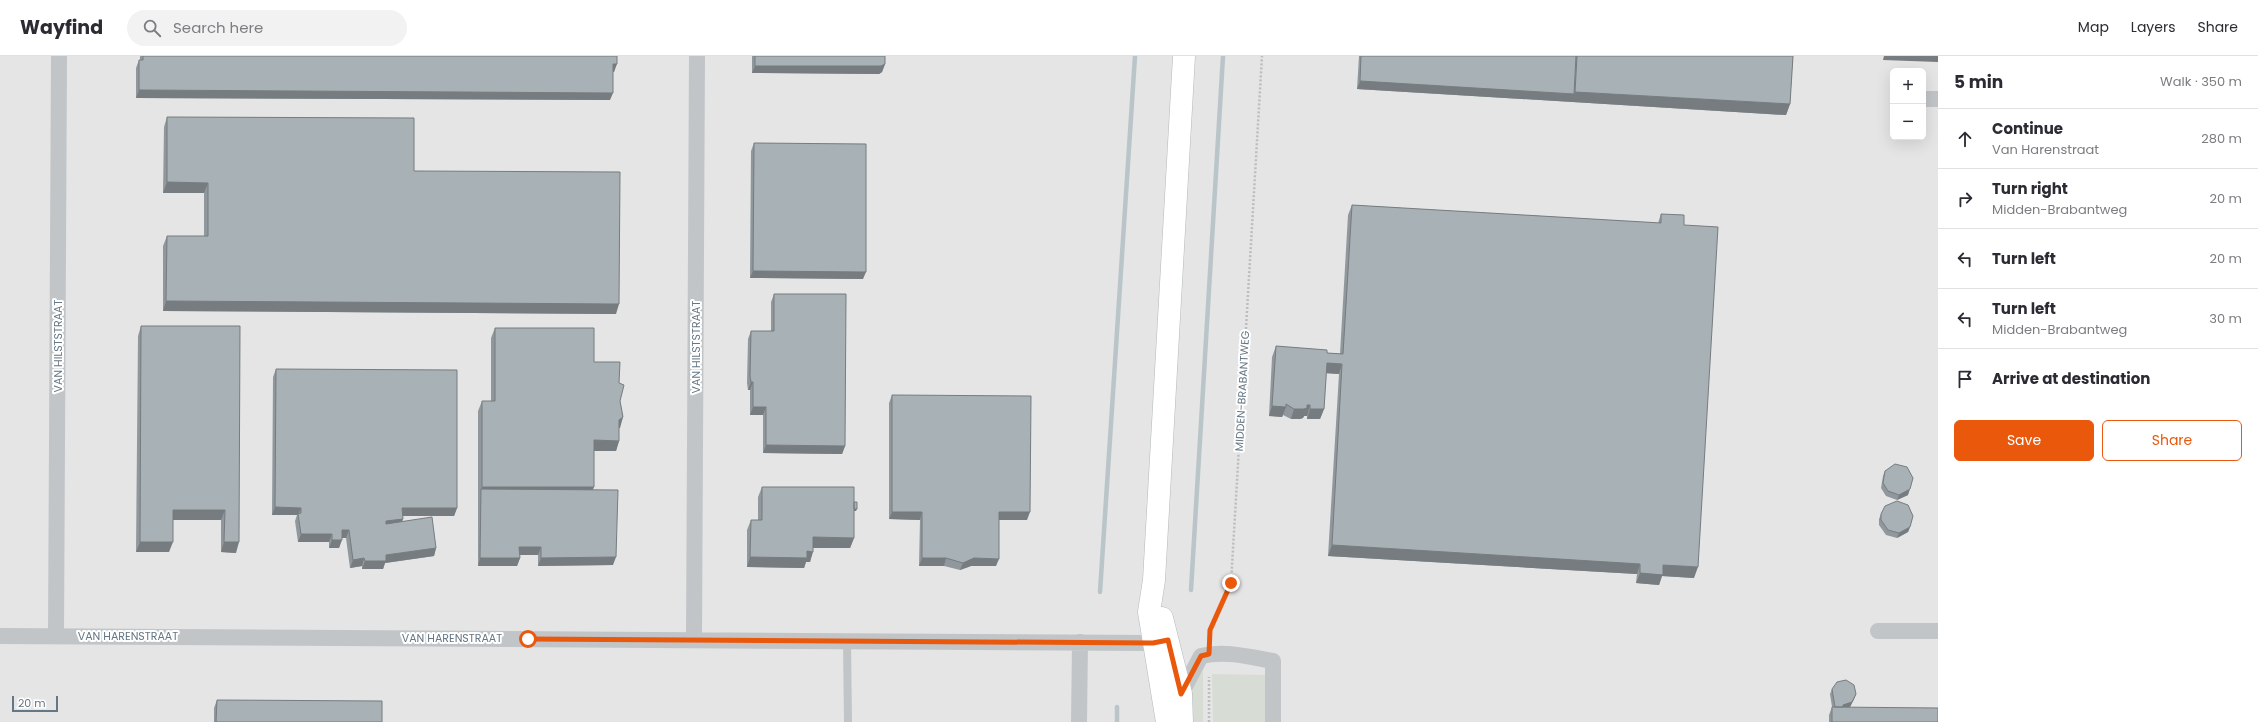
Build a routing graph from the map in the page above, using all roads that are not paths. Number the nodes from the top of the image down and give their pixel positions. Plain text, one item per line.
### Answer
1 (59, 56) edge
2 (697, 56) edge
3 (1184, 56) edge
4 (1926, 99) edge
5 (1938, 100) edge
6 (1878, 631) dead end
7 (1938, 631) edge
8 (0, 636) edge
9 (56, 636) junction
10 (694, 639) junction
11 (847, 640) junction
12 (1080, 642) junction
13 (1160, 642) junction
14 (1181, 694) junction
15 (848, 722) edge
16 (1079, 722) edge
17 (1167, 722) edge
18 (1182, 722) edge
19 (1273, 722) edge

1 - 9 street, VAN HILSTSTRAAT
2 - 10 street, VAN HILSTSTRAAT
3 - 13 street
4 - 5 street
6 - 7 street
8 - 9 street, VAN HARENSTRAAT
9 - 10 street, VAN HARENSTRAAT
10 - 11 street, VAN HARENSTRAAT
11 - 12 street, VAN HARENSTRAAT
11 - 15 lane
12 - 13 street, VAN HARENSTRAAT
12 - 16 street
13 - 14 street
13 - 17 street
14 - 18 street
14 - 19 street

